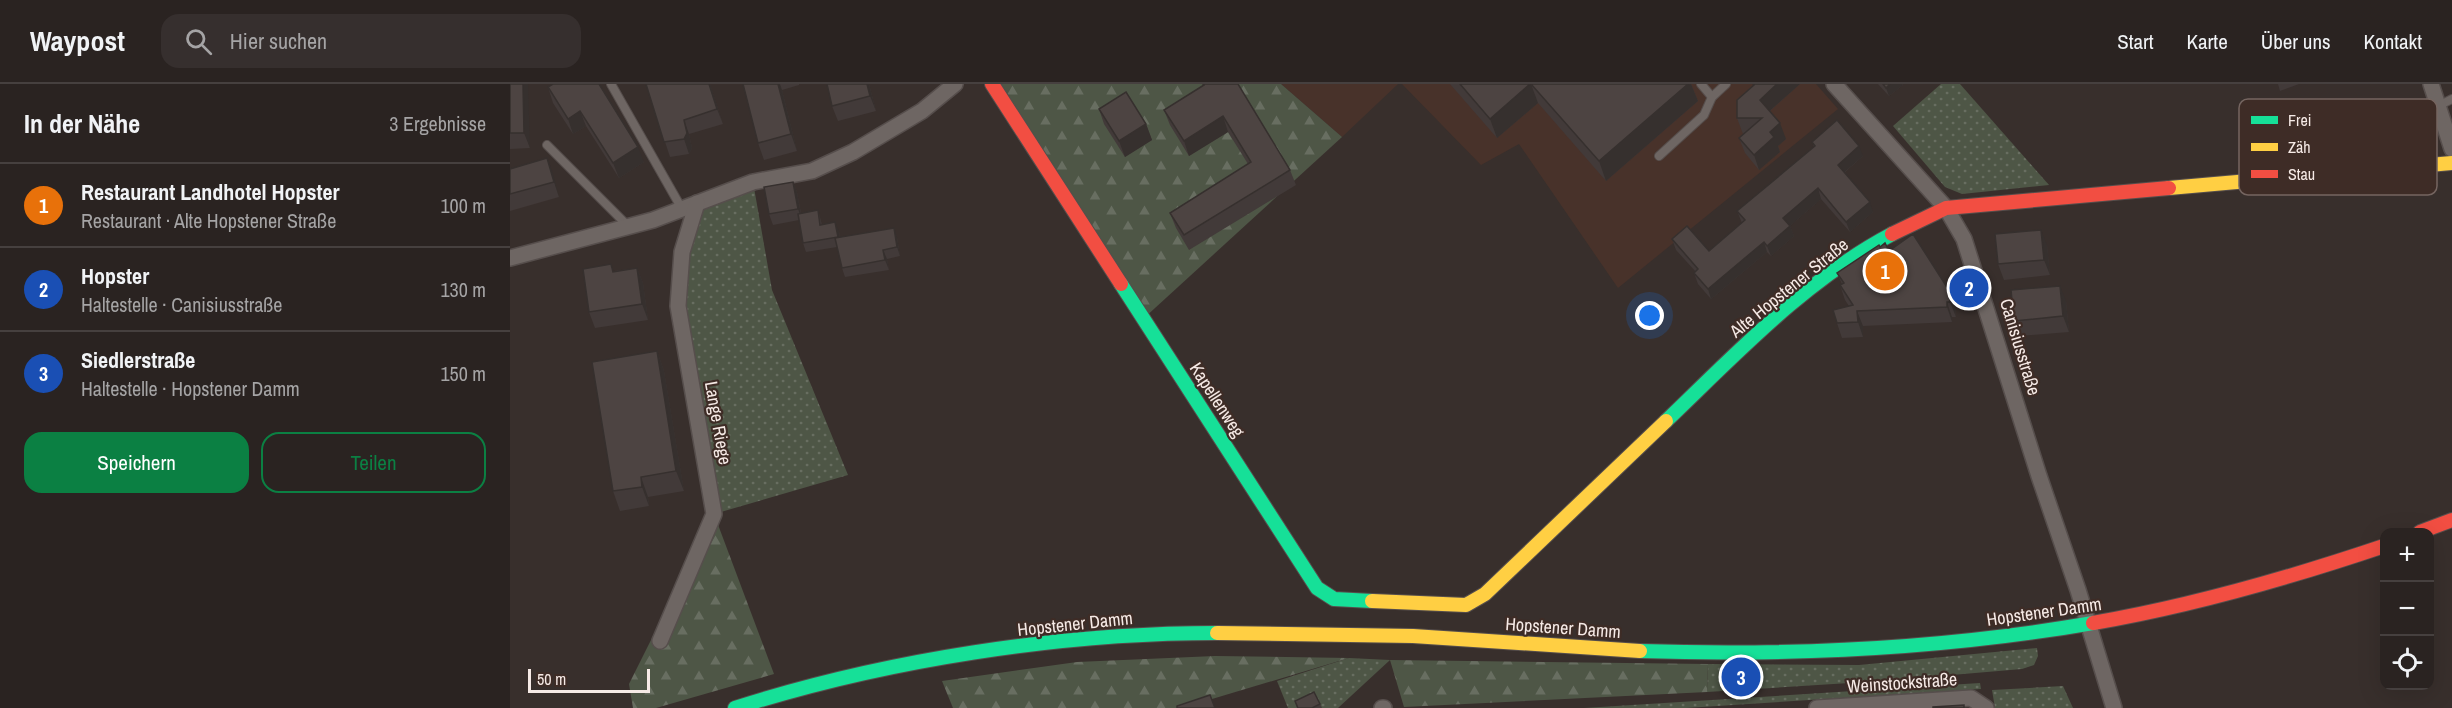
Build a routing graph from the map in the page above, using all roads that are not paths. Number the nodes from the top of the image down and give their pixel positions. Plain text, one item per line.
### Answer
1 (611, 84) edge
2 (955, 84) edge
3 (992, 84) edge
4 (1701, 84) edge
5 (1726, 84) edge
6 (1834, 84) edge
7 (2432, 84) edge
8 (1712, 97) junction
9 (2445, 102) edge
10 (547, 145) dead end
11 (2452, 149) edge
12 (1659, 156) dead end
13 (2452, 163) edge
14 (2437, 164) edge
15 (2239, 182) edge
16 (697, 203) junction
17 (1946, 208) junction
18 (682, 209) junction
19 (628, 226) junction
20 (510, 258) edge
21 (2452, 520) edge
22 (2431, 528) edge
23 (2380, 548) edge
24 (1485, 594) joint
25 (2088, 626) junction
26 (660, 641) dead end
27 (735, 708) edge
28 (1817, 708) edge
29 (1986, 708) edge
30 (2114, 708) edge

1 - 18 lane
2 - 16 street
3 - 24 street, Kapellenweg
4 - 8 lane
5 - 8 lane
6 - 17 street, Canisiusstraße
7 - 9 street
8 - 12 lane
9 - 11 street
10 - 19 lane
13 - 14 street, Alte Hopstener Straße
15 - 17 street, Alte Hopstener Straße
16 - 18 street
16 - 26 street, Lange Riege
17 - 24 street, Alte Hopstener Straße
17 - 25 street, Canisiusstraße
18 - 19 street
19 - 20 street
21 - 22 street
23 - 25 street, Hopstener Damm
25 - 27 street, Hopstener Damm
25 - 30 street, Canisiusstraße
28 - 29 street, Weinstockstraße

